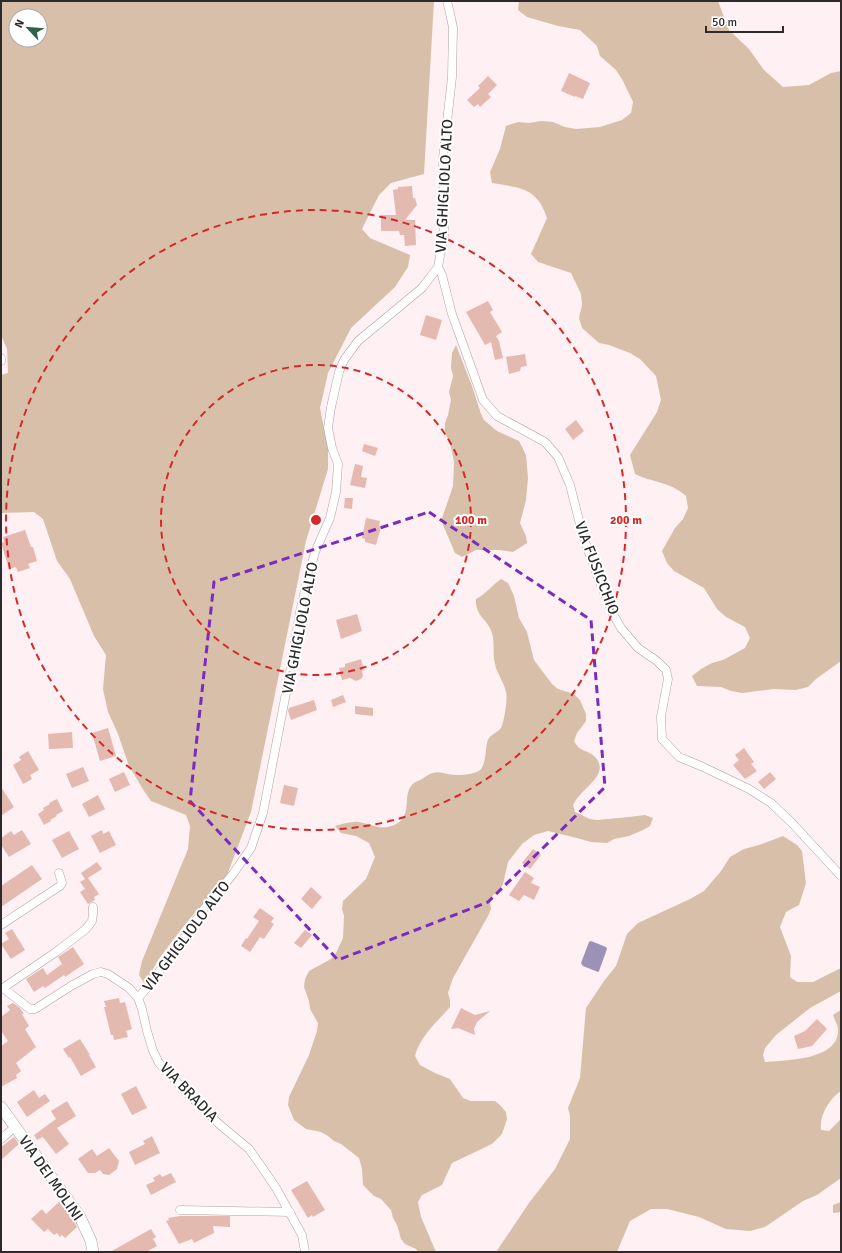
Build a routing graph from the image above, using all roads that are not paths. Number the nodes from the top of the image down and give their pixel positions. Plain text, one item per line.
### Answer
1 (447, 1) edge
2 (438, 267) junction
3 (1, 358) edge
4 (1, 361) edge
5 (59, 873) dead end
6 (841, 876) edge
7 (93, 908) dead end
8 (1, 925) edge
9 (2, 988) edge
10 (138, 998) junction
11 (1, 1107) edge
12 (16, 1128) junction
13 (1, 1139) edge
14 (180, 1210) dead end
15 (290, 1212) junction
16 (93, 1252) edge
17 (304, 1252) edge

1 - 2 street, VIA GHIGLIOLO ALTO
2 - 6 street, VIA FUSICCHIO
2 - 10 street, VIA GHIGLIOLO ALTO
3 - 4 street
5 - 8 street
7 - 9 street
9 - 10 street, VIA BRADIA
10 - 15 street, VIA BRADIA
11 - 12 street, VIA DEI MOLINI
12 - 13 street, VIA DEI MOLINI
12 - 16 street, VIA DEI MOLINI
14 - 15 street
15 - 17 street, VIA BRADIA

